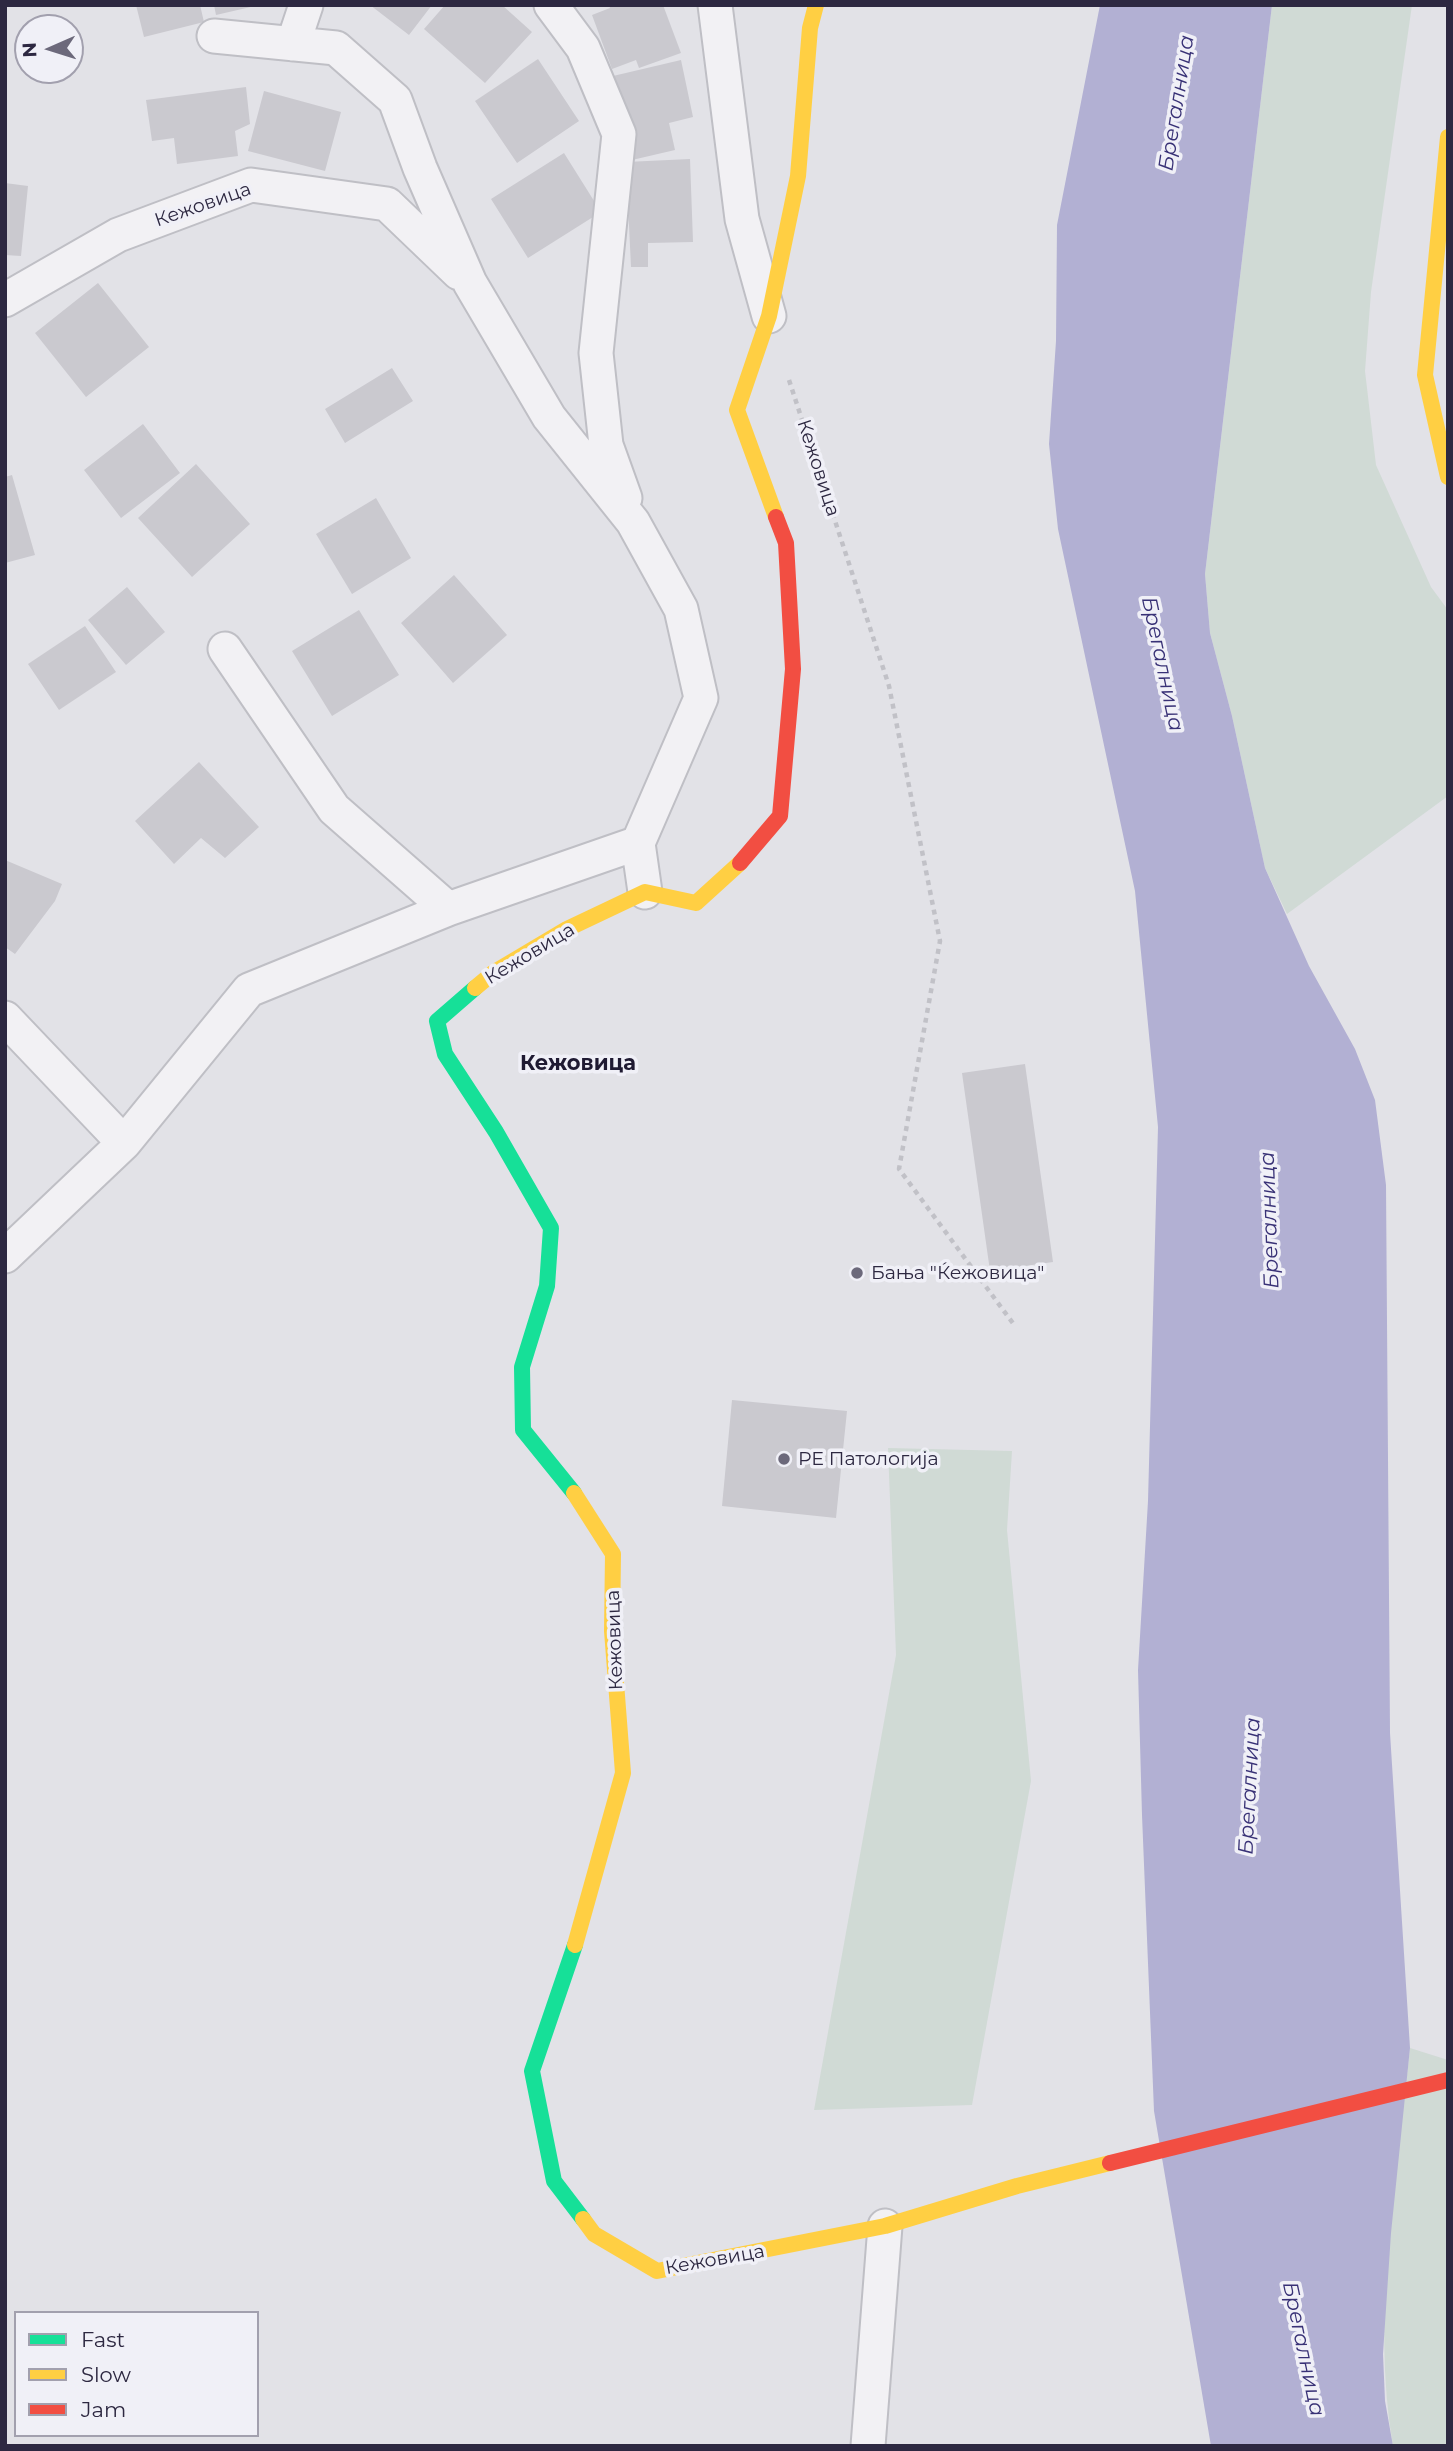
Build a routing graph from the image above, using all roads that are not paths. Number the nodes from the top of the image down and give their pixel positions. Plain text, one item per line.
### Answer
1 (306, 5) edge
2 (551, 5) edge
3 (715, 5) edge
4 (816, 5) edge
5 (214, 36) dead end
6 (293, 44) junction
7 (1448, 137) edge
8 (470, 283) junction
9 (5, 300) edge
10 (769, 316) junction
11 (1448, 477) edge
12 (633, 522) junction
13 (225, 649) dead end
14 (638, 843) junction
15 (645, 892) junction
16 (448, 908) junction
17 (5, 1018) edge
18 (124, 1143) junction
19 (5, 1256) edge
20 (1448, 2080) edge
21 (885, 2225) junction
22 (868, 2446) edge

1 - 6 street
2 - 12 street, Кежовица
3 - 10 street
4 - 10 street
5 - 6 street, Кежовица
6 - 8 street, Кежовица
7 - 11 street
8 - 9 street, Кежовица
8 - 12 street, Кежовица
10 - 15 street
12 - 14 street, Кежовица
13 - 16 street
14 - 15 street
14 - 16 street
15 - 21 street, Кежовица
16 - 18 street
17 - 18 street
18 - 19 street
20 - 21 street
21 - 22 street

